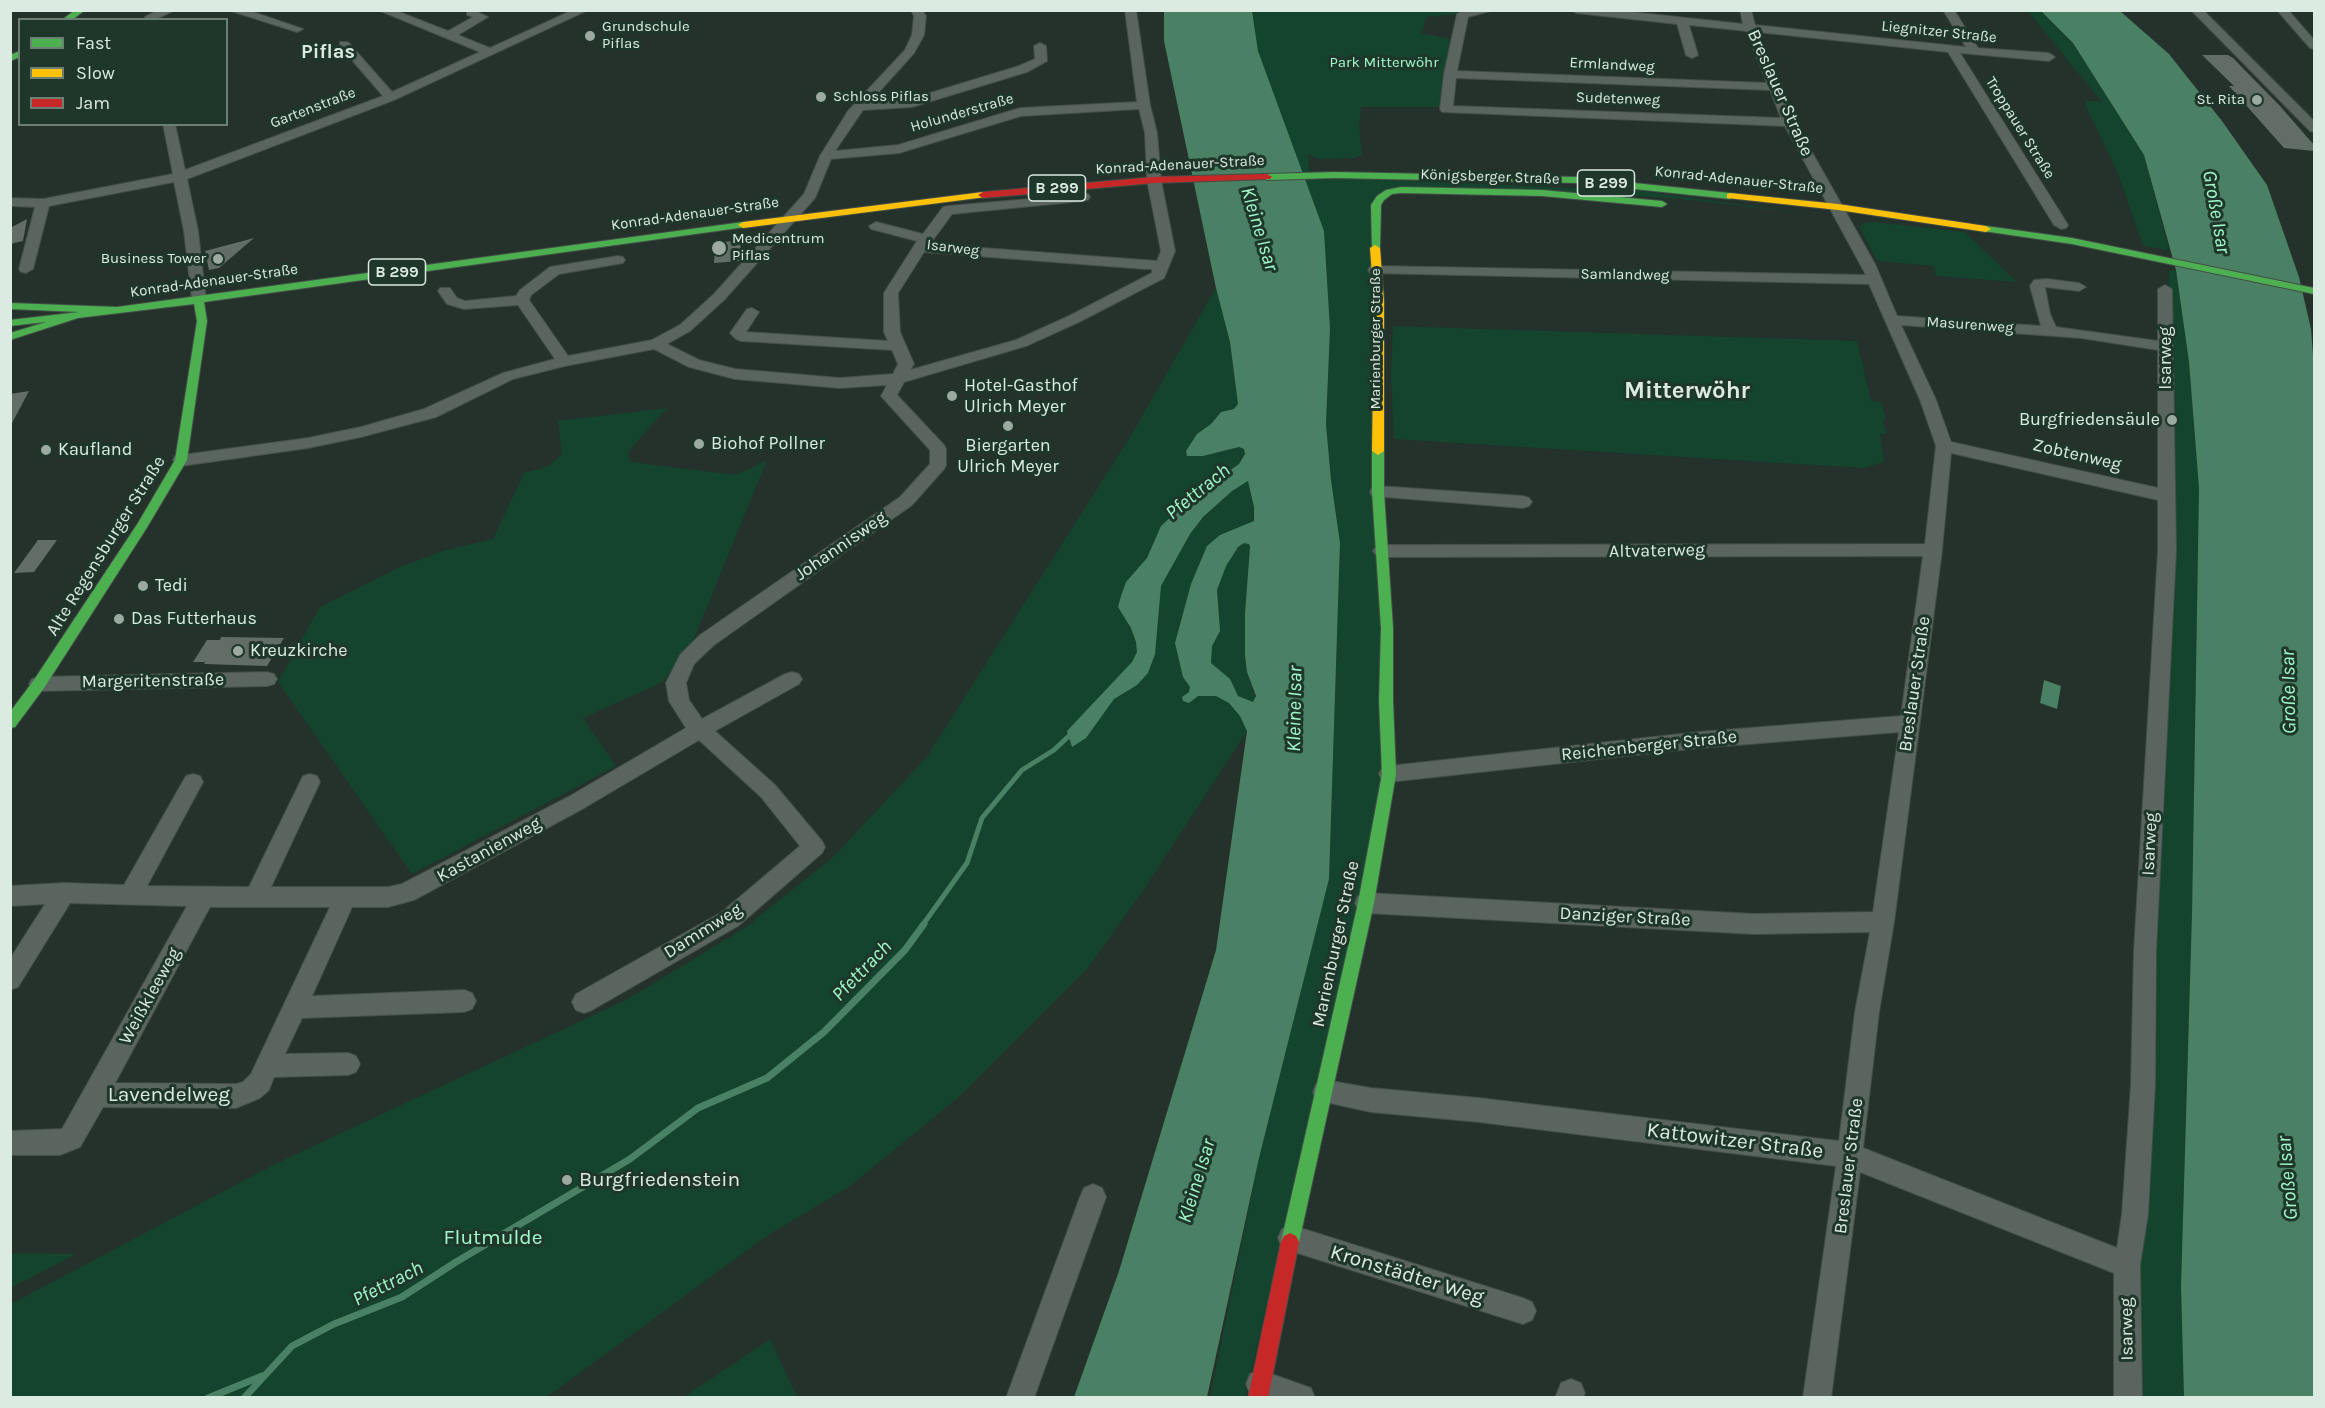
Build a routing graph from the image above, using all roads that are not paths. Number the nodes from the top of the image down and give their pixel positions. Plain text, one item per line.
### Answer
1 (170, 10) edge
2 (233, 10) edge
3 (584, 10) edge
4 (916, 10) edge
5 (1130, 10) edge
6 (1489, 10) edge
7 (1575, 10) edge
8 (1745, 10) edge
9 (1948, 10) edge
10 (2196, 10) edge
11 (2282, 10) edge
12 (388, 11) edge
13 (1605, 11) edge
14 (471, 13) dead end
15 (151, 16) edge
16 (1682, 21) junction
17 (1749, 28) junction
18 (297, 29) dead end
19 (448, 36) junction
20 (344, 44) dead end
21 (1040, 46) dead end
22 (2314, 46) edge
23 (1952, 49) junction
24 (1974, 50) junction
25 (491, 52) junction
26 (1692, 55) dead end
27 (2049, 57) dead end
28 (1450, 74) junction
29 (1774, 87) junction
30 (390, 97) junction
31 (1144, 105) junction
32 (860, 106) junction
33 (1789, 122) junction
34 (170, 126) edge
35 (2314, 128) edge
36 (826, 156) junction
37 (179, 177) junction
38 (1160, 180) junction
39 (1389, 192) joint
40 (1083, 197) dead end
41 (10, 202) edge
42 (43, 203) junction
43 (1662, 204) dead end
44 (1838, 207) junction
45 (792, 218) junction
46 (2061, 225) dead end
47 (876, 226) dead end
48 (923, 243) junction
49 (618, 260) dead end
50 (1163, 265) junction
51 (26, 269) dead end
52 (1375, 270) junction
53 (1875, 280) junction
54 (2079, 287) dead end
55 (2165, 290) dead end
56 (445, 291) dead end
57 (2314, 291) edge
58 (199, 300) junction
59 (522, 300) junction
60 (10, 306) edge
61 (116, 310) junction
62 (752, 312) dead end
63 (74, 316) junction
64 (1891, 320) junction
65 (10, 323) edge
66 (2050, 330) junction
67 (10, 337) edge
68 (656, 344) junction
69 (896, 346) junction
70 (2166, 347) junction
71 (564, 361) junction
72 (898, 379) junction
73 (1944, 446) junction
74 (181, 460) junction
75 (1378, 492) junction
76 (2168, 496) junction
77 (1523, 502) dead end
78 (1933, 550) junction
79 (1382, 551) junction
80 (267, 679) dead end
81 (792, 679) dead end
82 (39, 684) junction
83 (10, 723) edge
84 (1909, 723) junction
85 (701, 729) junction
86 (1389, 774) junction
87 (193, 782) dead end
88 (310, 782) dead end
89 (813, 846) joint
90 (64, 893) junction
91 (130, 895) junction
92 (10, 896) edge
93 (256, 896) junction
94 (346, 896) junction
95 (204, 897) junction
96 (1366, 903) junction
97 (1883, 922) junction
98 (10, 980) edge
99 (464, 1001) dead end
100 (584, 1002) dead end
101 (295, 1007) junction
102 (348, 1064) dead end
103 (268, 1066) junction
104 (1325, 1092) junction
105 (96, 1095) junction
106 (10, 1143) edge
107 (1850, 1155) junction
108 (1093, 1197) dead end
109 (1292, 1238) junction
110 (2127, 1265) junction
111 (1523, 1311) dead end
112 (1259, 1391) edge
113 (1020, 1398) edge
114 (1301, 1398) edge
115 (1817, 1398) edge
116 (2128, 1398) edge

1 - 15 street
2 - 18 street
3 - 25 street, Gartenstraße
4 - 32 street
5 - 31 street
6 - 28 street
7 - 13 street, Liegnitzer Straße
8 - 17 street, Breslauer Straße
9 - 24 street
10 - 35 street
11 - 22 street
12 - 19 street
13 - 16 street, Liegnitzer Straße
14 - 19 street
16 - 17 street, Liegnitzer Straße
16 - 26 street
17 - 23 street, Liegnitzer Straße
17 - 29 street, Breslauer Straße
19 - 25 street
20 - 30 street
21 - 32 street
23 - 24 street, Liegnitzer Straße
23 - 46 street, Troppauer Straße
24 - 27 street, Liegnitzer Straße
25 - 30 street, Gartenstraße
28 - 29 street, Ermlandweg
28 - 33 street, Sudetenweg
29 - 33 street, Breslauer Straße
30 - 37 street, Gartenstraße
31 - 36 street, Holunderstraße
31 - 38 street
32 - 36 street
33 - 44 street, Breslauer Straße
34 - 37 street, Alte Regensburger Straße
36 - 45 street
37 - 42 street, Gartenstraße
37 - 58 street, Alte Regensburger Straße
38 - 44 main road, Konrad-Adenauer-Straße / B 299
38 - 45 main road, Konrad-Adenauer-Straße / B 299
38 - 50 street
39 - 43 main road, Königsberger Straße
39 - 52 main road, Marienburger Straße
40 - 48 street, Isarweg
41 - 42 street, Gartenstraße
42 - 51 street
44 - 53 street, Breslauer Straße
44 - 57 main road, Konrad-Adenauer-Straße / B 299
45 - 58 main road, Konrad-Adenauer-Straße / B 299
45 - 68 street
47 - 48 street
48 - 50 street, Isarweg
48 - 69 street, Johannisweg
49 - 59 street
50 - 72 street
52 - 53 street, Samlandweg
52 - 75 main road, Marienburger Straße
53 - 64 street, Breslauer Straße
54 - 66 street
55 - 70 street, Isarweg
56 - 59 street
58 - 61 main road, Konrad-Adenauer-Straße / B 299
58 - 74 main road, Alte Regensburger Straße
59 - 71 street
60 - 61 main road
61 - 63 main road, Konrad-Adenauer-Straße / B 299
62 - 69 street
63 - 65 main road, Konrad-Adenauer-Straße / B 299
63 - 67 main road
64 - 66 street, Masurenweg
64 - 73 street, Breslauer Straße
66 - 70 street, Masurenweg
68 - 71 street
68 - 72 street
69 - 72 street, Johannisweg
70 - 76 street, Isarweg
71 - 74 street
72 - 85 street, Johannisweg
73 - 76 street, Zobtenweg
73 - 78 street, Breslauer Straße
74 - 82 main road, Alte Regensburger Straße
75 - 77 street
75 - 79 main road, Marienburger Straße
76 - 110 street, Isarweg
78 - 79 street, Altvaterweg
78 - 84 street, Breslauer Straße
79 - 86 main road, Marienburger Straße
80 - 82 street, Margeritenstraße
81 - 85 street
82 - 83 main road, Alte Regensburger Straße
84 - 86 street, Reichenberger Straße
84 - 97 street, Breslauer Straße
85 - 89 street, Johannisweg
85 - 94 street, Kastanienweg
86 - 96 main road, Marienburger Straße
87 - 91 street
88 - 93 street
89 - 100 street, Dammweg
90 - 91 street, Kastanienweg
90 - 92 street, Kastanienweg
90 - 98 street
91 - 95 street, Kastanienweg
93 - 94 street, Kastanienweg
93 - 95 street, Kastanienweg
94 - 101 street, Lavendelweg
95 - 105 street, Weißkleeweg
96 - 97 street, Danziger Straße
96 - 104 main road, Marienburger Straße
97 - 107 street, Breslauer Straße
99 - 101 street
101 - 103 street, Lavendelweg
102 - 103 street
103 - 105 street, Lavendelweg
104 - 107 street, Kattowitzer Straße
104 - 109 main road, Marienburger Straße
105 - 106 street, Lavendelweg
107 - 110 street, Kattowitzer Straße
107 - 115 street, Breslauer Straße
108 - 113 street
109 - 111 street, Kronstädter Weg
109 - 112 main road, Marienburger Straße
110 - 116 street, Isarweg
112 - 114 street

